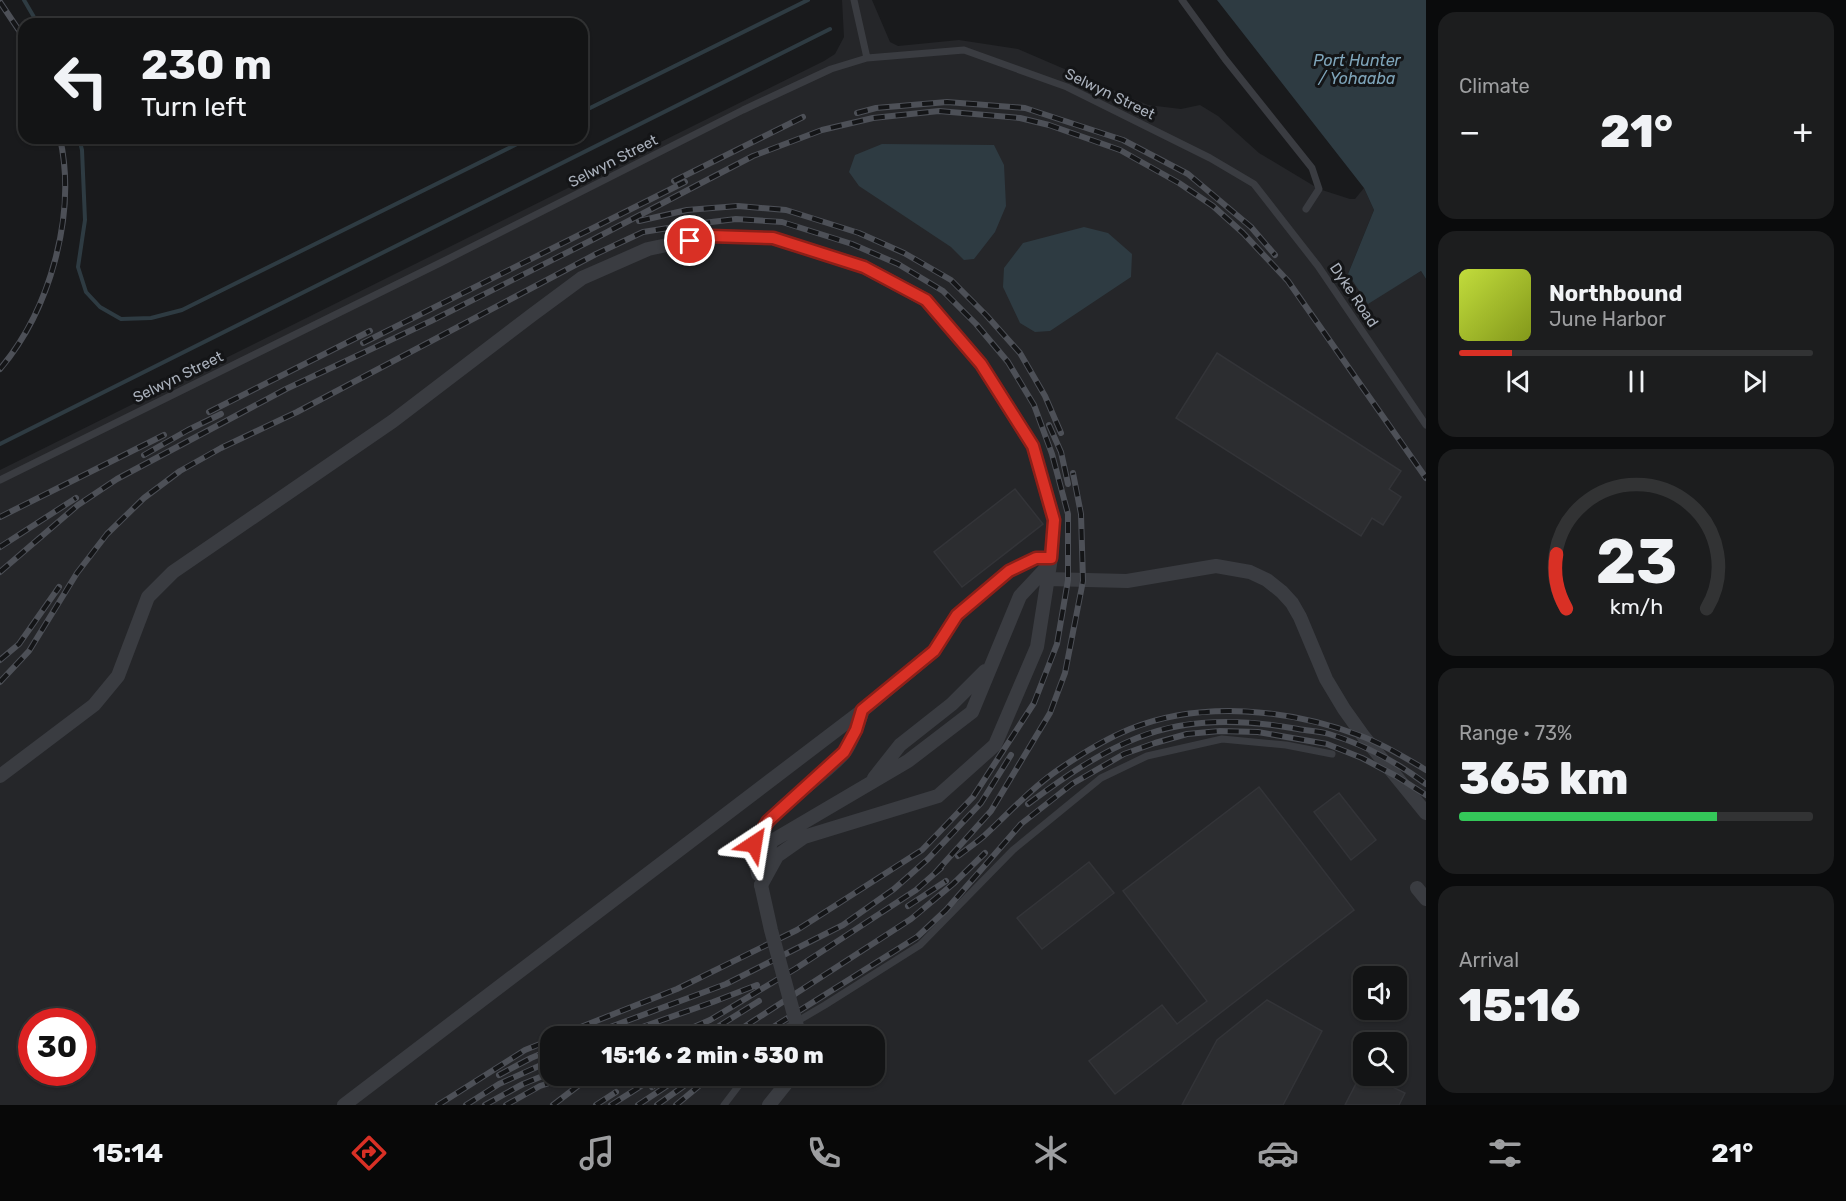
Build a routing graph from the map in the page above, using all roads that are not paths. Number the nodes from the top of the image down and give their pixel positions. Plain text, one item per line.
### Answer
1 (854, 0) edge
2 (1182, 0) edge
3 (867, 58) junction
4 (1254, 184) joint
5 (1306, 208) dead end
6 (1426, 426) edge
7 (0, 480) edge
8 (1049, 567) junction
9 (991, 665) junction
10 (862, 710) junction
11 (1332, 754) dead end
12 (0, 776) edge
13 (869, 784) junction
14 (1426, 813) edge
15 (760, 879) junction
16 (1417, 888) dead end
17 (1426, 899) edge
18 (789, 1026) edge
19 (797, 1026) edge
20 (738, 1086) edge
21 (784, 1086) edge
22 (344, 1105) edge
23 (724, 1105) edge
24 (769, 1105) edge

1 - 3 lane
2 - 5 lane
3 - 4 lane, Selwyn Street
3 - 7 lane, Selwyn Street
4 - 6 lane, Dyke Road
8 - 9 street
8 - 10 street
8 - 12 street
8 - 14 street
8 - 15 street
9 - 13 street
9 - 13 street
10 - 15 street
10 - 22 street
11 - 18 lane
13 - 15 street
15 - 19 street, bridge
16 - 17 street
20 - 23 lane
21 - 24 street

